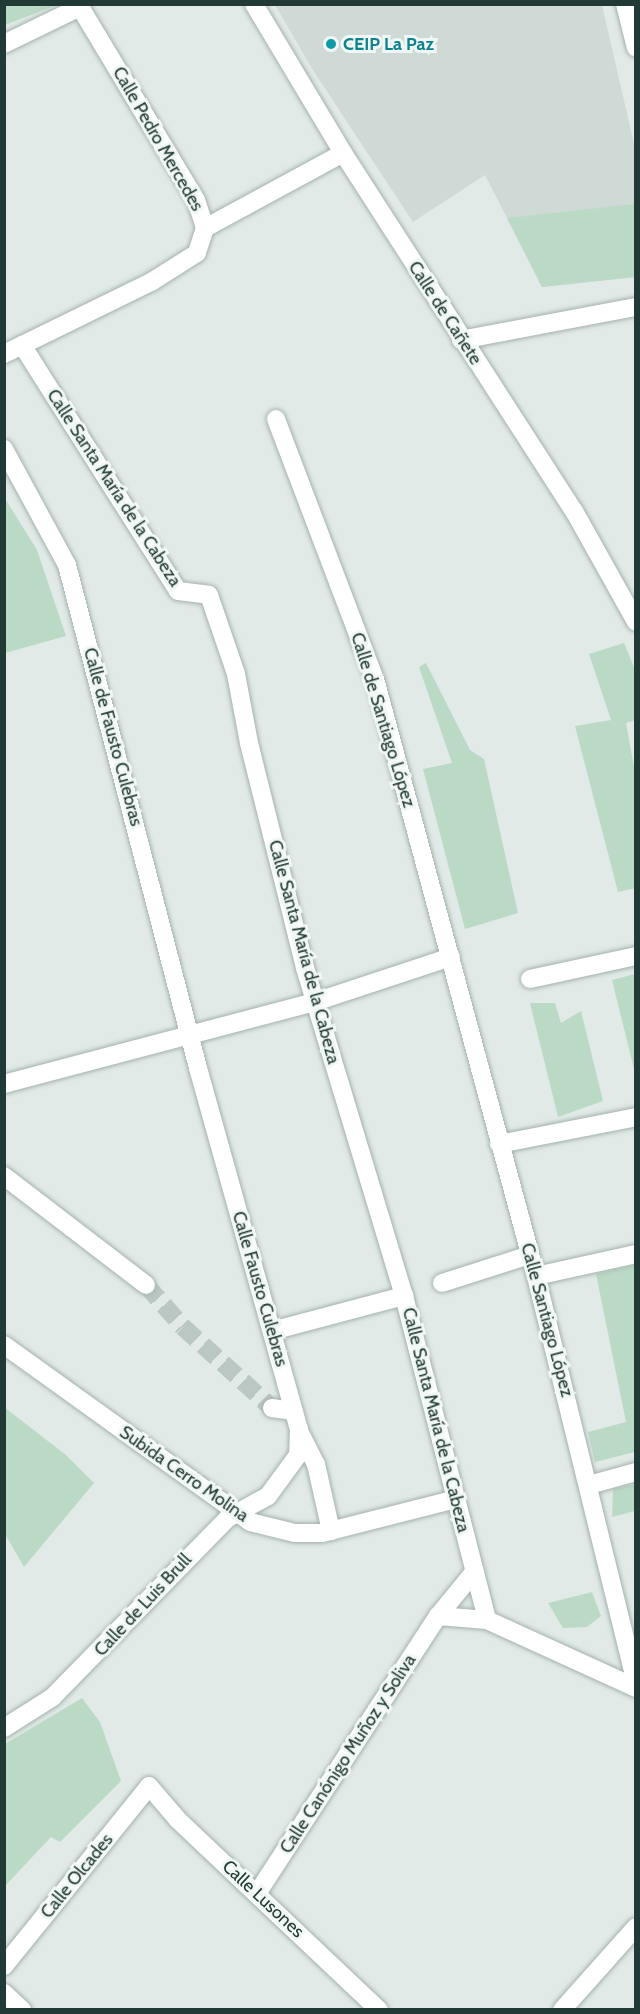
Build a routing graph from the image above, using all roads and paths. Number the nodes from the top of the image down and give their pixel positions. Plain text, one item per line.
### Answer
1 (254, 4) edge
2 (625, 4) edge
3 (4, 44) edge
4 (636, 48) edge
5 (343, 153) junction
6 (205, 228) junction
7 (636, 307) edge
8 (461, 340) junction
9 (22, 345) junction
10 (4, 354) edge
11 (276, 419) dead end
12 (4, 449) edge
13 (636, 622) edge
14 (636, 956) edge
15 (451, 957) junction
16 (530, 980) dead end
17 (315, 1002) junction
18 (191, 1037) junction
19 (4, 1084) edge
20 (636, 1117) edge
21 (499, 1144) junction
22 (4, 1176) edge
23 (636, 1254) edge
24 (530, 1255) junction
25 (537, 1276) junction
26 (442, 1283) dead end
27 (146, 1285) tunnel mouth
28 (404, 1296) junction
29 (272, 1331) junction
30 (4, 1345) edge
31 (272, 1408) tunnel mouth
32 (294, 1411) junction
33 (299, 1429) junction
34 (636, 1472) edge
35 (589, 1485) junction
36 (456, 1499) junction
37 (235, 1514) junction
38 (331, 1531) junction
39 (475, 1571) junction
40 (438, 1616) junction
41 (488, 1620) junction
42 (636, 1686) edge
43 (4, 1728) edge
44 (149, 1786) joint
45 (258, 1892) junction
46 (636, 1927) edge
47 (4, 1966) edge
48 (4, 1993) edge
49 (369, 2006) edge
50 (22, 2010) edge
51 (562, 2010) edge

1 - 5 street, Calle de Cañete
2 - 4 street
3 - 6 street, Calle Pedro Mercedes
5 - 6 street
5 - 8 street, Calle de Cañete
6 - 9 street, Calle Pedro Mercedes
7 - 8 street
8 - 13 street, Calle de Cañete
9 - 10 street, Calle Pedro Mercedes
9 - 17 street, Calle Santa María de la Cabeza
11 - 15 street, Calle de Santiago López
12 - 18 street, Calle de Fausto Culebras
14 - 16 street
15 - 17 street
15 - 21 street, Calle Santiago López
17 - 18 street
17 - 28 street, Calle Santa María de la Cabeza
18 - 19 street
18 - 29 street, Calle Fausto Culebras
20 - 21 street
21 - 24 street, Calle Santiago López
22 - 27 street
23 - 25 street
24 - 25 street, Calle Santiago López
24 - 26 street
25 - 35 street, Calle Santiago López
28 - 29 street
28 - 36 street, Calle Santa María de la Cabeza
29 - 32 street, Calle Fausto Culebras
30 - 37 street, Subida Cerro Molina
31 - 32 street
32 - 33 street, Calle Fausto Culebras
33 - 37 street, Calle Fausto Culebras
33 - 38 street
34 - 35 street
35 - 42 street, Calle Santiago López
36 - 38 street, Subida Cerro Molina
36 - 39 street, Calle Santa María de la Cabeza
37 - 38 street, Subida Cerro Molina
37 - 43 street, Calle de Luis Brull
39 - 40 street, Calle Canónigo Muñoz y Soliva
39 - 41 street, Calle Santa María de la Cabeza
40 - 41 street
40 - 45 street, Calle Canónigo Muñoz y Soliva
41 - 42 street
44 - 45 street, Calle Lusones
44 - 47 street, Calle Olcades
45 - 49 street, Calle Lusones
46 - 51 street
48 - 50 street

